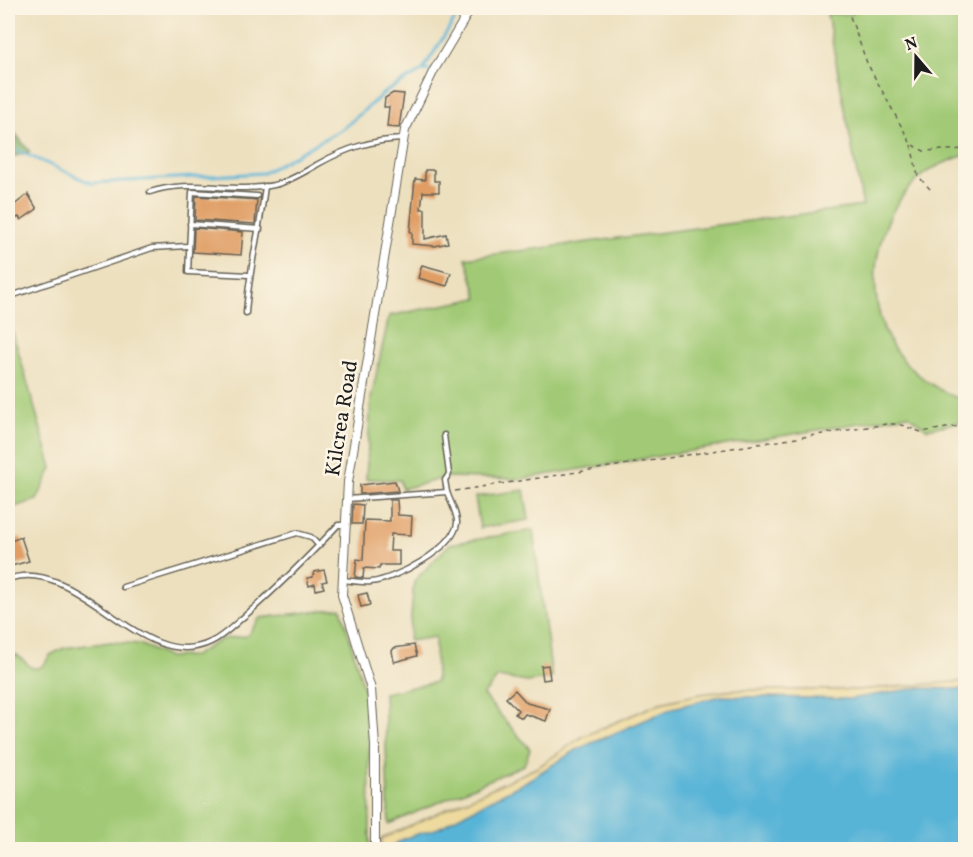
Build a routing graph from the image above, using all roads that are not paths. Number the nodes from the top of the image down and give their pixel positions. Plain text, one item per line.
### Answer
1 (471, 8) edge
2 (404, 140) junction
3 (265, 186) junction
4 (150, 192) dead end
5 (258, 196) dead end
6 (190, 224) junction
7 (260, 229) junction
8 (188, 246) junction
9 (249, 275) junction
10 (8, 297) edge
11 (246, 313) dead end
12 (444, 435) dead end
13 (447, 492) junction
14 (347, 499) junction
15 (346, 525) junction
16 (319, 546) junction
17 (8, 579) edge
18 (342, 580) junction
19 (123, 587) dead end
20 (375, 849) edge

1 - 2 street, Kilcrea Road
2 - 3 lane
2 - 14 street, Kilcrea Road
3 - 4 lane
3 - 7 lane
5 - 6 lane
6 - 7 lane
6 - 8 lane
7 - 9 lane
8 - 9 lane
8 - 10 lane
9 - 11 lane
12 - 13 lane
13 - 14 lane
13 - 18 lane
14 - 15 street, Kilcrea Road
15 - 16 lane
15 - 18 street, Kilcrea Road
16 - 17 lane
16 - 19 lane
18 - 20 street, Kilcrea Road

